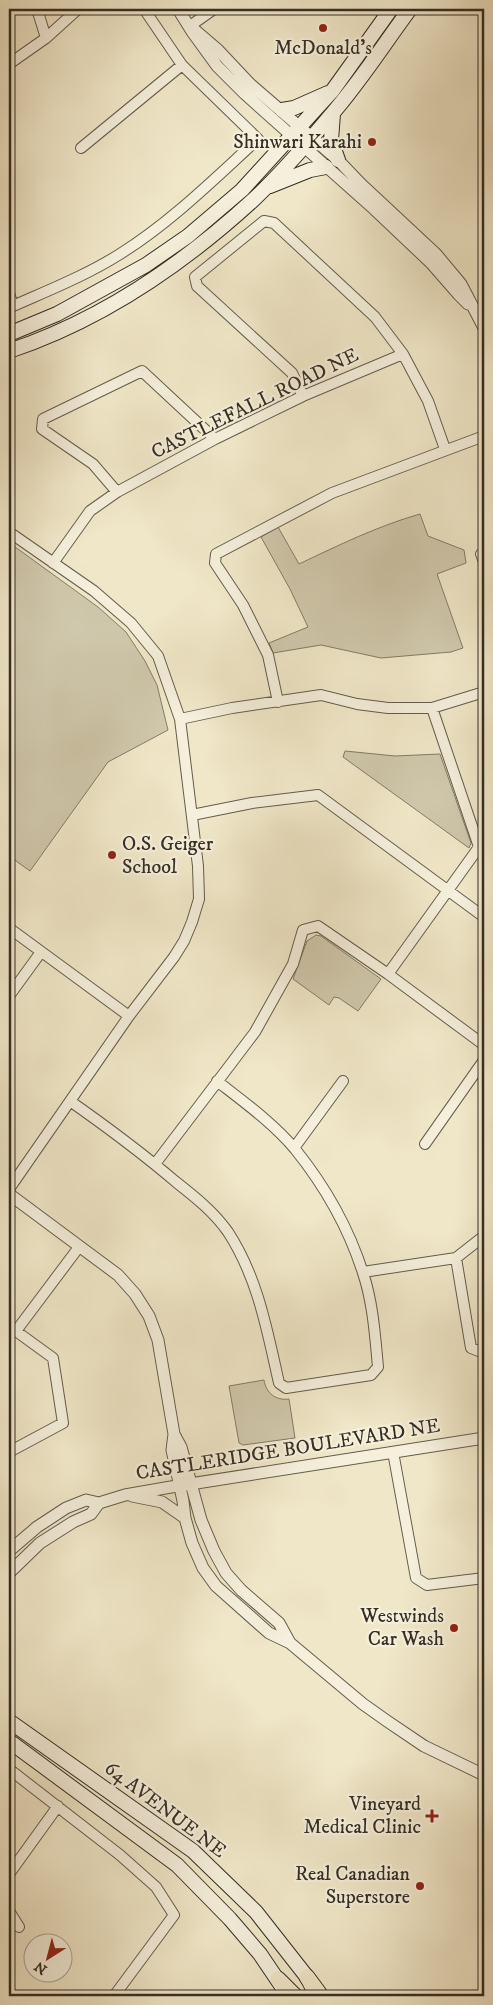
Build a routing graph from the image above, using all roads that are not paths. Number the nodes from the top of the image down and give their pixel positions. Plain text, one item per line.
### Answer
1 (37, 9) edge
2 (78, 9) edge
3 (144, 9) edge
4 (178, 9) edge
5 (214, 9) edge
6 (410, 9) edge
7 (389, 10) edge
8 (190, 26) junction
9 (46, 38) junction
10 (9, 64) edge
11 (182, 65) junction
12 (333, 90) junction
13 (282, 110) junction
14 (333, 114) junction
15 (297, 132) junction
16 (308, 141) junction
17 (81, 148) dead end
18 (338, 160) junction
19 (326, 167) junction
20 (267, 187) junction
21 (9, 293) edge
22 (473, 308) junction
23 (484, 328) edge
24 (9, 334) edge
25 (9, 351) edge
26 (403, 354) junction
27 (303, 396) junction
28 (484, 436) edge
29 (215, 439) junction
30 (445, 450) junction
31 (117, 492) junction
32 (9, 532) edge
33 (53, 563) junction
34 (484, 692) edge
35 (278, 702) junction
36 (432, 708) junction
37 (180, 719) junction
38 (192, 815) junction
39 (448, 890) junction
40 (484, 917) edge
41 (9, 928) edge
42 (41, 952) junction
43 (388, 974) junction
44 (9, 996) edge
45 (129, 1016) junction
46 (484, 1045) edge
47 (484, 1060) edge
48 (217, 1081) junction
49 (343, 1081) dead end
50 (70, 1101) junction
51 (425, 1144) dead end
52 (294, 1148) junction
53 (155, 1164) junction
54 (9, 1189) edge
55 (9, 1194) edge
56 (484, 1236) edge
57 (78, 1247) junction
58 (456, 1258) junction
59 (363, 1272) junction
60 (12, 1329) edge
61 (484, 1353) edge
62 (174, 1434) junction
63 (484, 1438) edge
64 (9, 1452) edge
65 (393, 1452) junction
66 (192, 1483) junction
67 (180, 1485) junction
68 (125, 1495) junction
69 (99, 1503) junction
70 (185, 1518) junction
71 (9, 1551) edge
72 (9, 1573) edge
73 (484, 1578) edge
74 (290, 1643) junction
75 (9, 1721) edge
76 (9, 1741) edge
77 (9, 1769) edge
78 (484, 1775) edge
79 (58, 1806) junction
80 (9, 1874) edge
81 (9, 1911) edge
82 (19, 1927) dead end
83 (307, 1977) junction
84 (278, 1979) junction
85 (114, 1996) edge
86 (287, 1996) edge
87 (295, 1996) edge
88 (316, 1996) edge
89 (321, 1996) edge

1 - 9 street
2 - 9 street
3 - 11 street
4 - 8 street
5 - 8 street
6 - 14 main road
7 - 12 main road
8 - 13 street
8 - 15 street
9 - 10 street
11 - 17 street
11 - 21 street
12 - 13 main road
12 - 15 main road
13 - 15 street
14 - 16 main road
14 - 18 main road
15 - 16 street
15 - 24 main road
16 - 18 street
16 - 19 street
16 - 20 main road
18 - 22 street
19 - 20 main road
19 - 22 street
20 - 25 main road
22 - 23 street
26 - 27 street, CASTLEFALL ROAD NE
26 - 27 street
26 - 30 street
27 - 29 street, CASTLEFALL ROAD NE
28 - 30 street
29 - 31 street, CASTLEFALL ROAD NE
29 - 31 street
30 - 35 street
31 - 33 street, CASTLEFALL ROAD NE
32 - 33 street
33 - 37 street
34 - 36 street
35 - 36 street
35 - 37 street
36 - 39 street
37 - 38 street
38 - 39 street
38 - 45 street
39 - 40 street
39 - 43 street
41 - 42 street
42 - 44 street
42 - 45 street
43 - 46 street
43 - 48 street
45 - 50 street
47 - 51 street
48 - 52 street
48 - 53 street
49 - 52 street
50 - 53 street
50 - 54 street
52 - 59 street
53 - 59 street
55 - 57 street
56 - 58 street
57 - 60 street
57 - 62 street
58 - 59 street
58 - 61 street
60 - 64 street
62 - 66 street
62 - 67 street
63 - 65 street, CASTLERIDGE BOULEVARD NE
65 - 66 street, CASTLERIDGE BOULEVARD NE
65 - 73 street
66 - 67 street, CASTLERIDGE BOULEVARD NE
66 - 74 street
67 - 68 street, CASTLERIDGE BOULEVARD NE
67 - 70 street
68 - 69 street, CASTLERIDGE BOULEVARD NE
68 - 70 street
69 - 71 street, CASTLERIDGE BOULEVARD NE
69 - 72 street, CASTLERIDGE BOULEVARD NE
70 - 74 street
74 - 78 street
75 - 83 main road, 64 AVENUE NE
76 - 84 main road, 64 AVENUE NE
77 - 79 street
79 - 80 street
79 - 85 street
81 - 82 street
83 - 88 main road, 64 AVENUE NE
83 - 89 main road
84 - 86 main road, 64 AVENUE NE
84 - 87 main road

